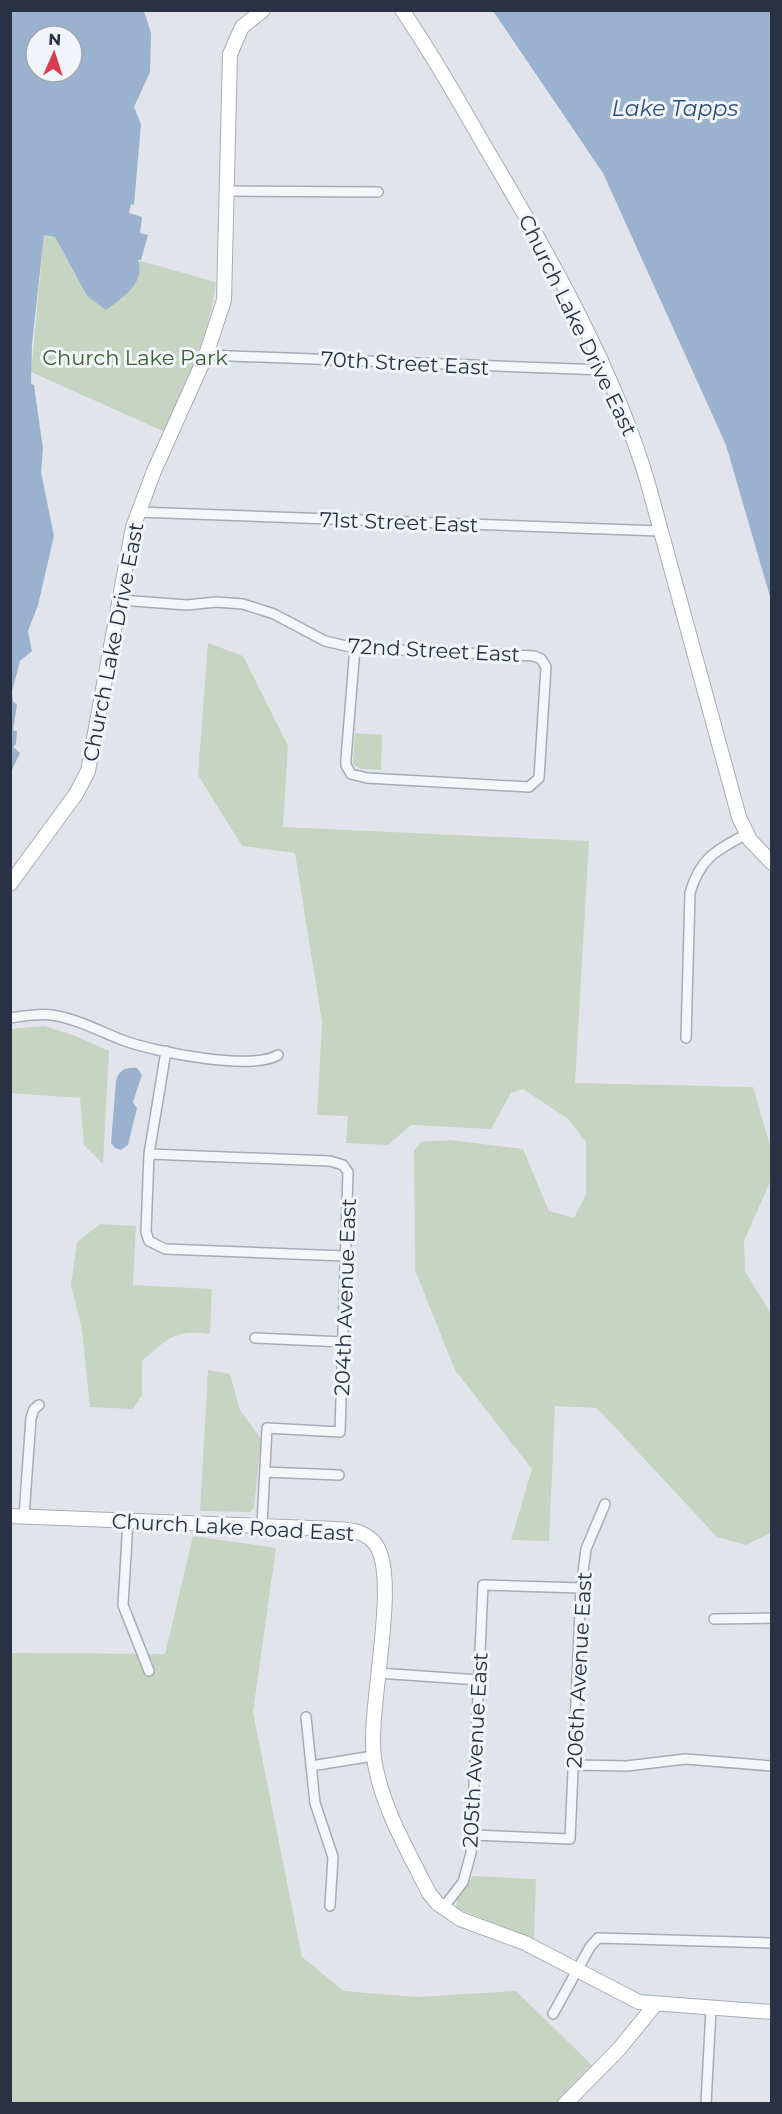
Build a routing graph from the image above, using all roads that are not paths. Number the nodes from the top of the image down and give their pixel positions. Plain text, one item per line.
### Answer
1 (263, 10) edge
2 (402, 10) edge
3 (228, 191) junction
4 (378, 192) dead end
5 (206, 355) junction
6 (604, 370) junction
7 (138, 512) junction
8 (660, 531) junction
9 (120, 600) junction
10 (355, 648) junction
11 (747, 834) junction
12 (771, 863) edge
13 (10, 884) edge
14 (10, 1018) edge
15 (686, 1038) dead end
16 (166, 1051) junction
17 (278, 1055) dead end
18 (149, 1154) junction
19 (345, 1256) junction
20 (255, 1338) dead end
21 (344, 1342) junction
22 (39, 1405) dead end
23 (265, 1472) junction
24 (339, 1475) dead end
25 (605, 1504) dead end
26 (17, 1516) edge
27 (128, 1521) junction
28 (262, 1525) junction
29 (581, 1587) junction
30 (771, 1618) edge
31 (714, 1619) dead end
32 (149, 1671) dead end
33 (378, 1673) junction
34 (479, 1680) junction
35 (306, 1717) dead end
36 (374, 1756) junction
37 (573, 1765) junction
38 (311, 1766) junction
39 (771, 1766) edge
40 (472, 1835) junction
41 (330, 1906) dead end
42 (443, 1908) junction
43 (771, 1943) edge
44 (577, 1971) junction
45 (655, 2005) junction
46 (711, 2009) junction
47 (771, 2012) edge
48 (554, 2014) dead end
49 (566, 2103) edge
50 (706, 2103) edge

1 - 3 street, Church Lake Drive East
2 - 6 street, Church Lake Drive East
3 - 4 street
3 - 5 street, Church Lake Drive East
5 - 6 street, 70th Street East
5 - 7 street, Church Lake Drive East
6 - 8 street, Church Lake Drive East
7 - 8 street, 71st Street East
7 - 9 street, Church Lake Drive East
8 - 11 street, Church Lake Drive East
9 - 10 street, 72nd Street East
9 - 13 street, Church Lake Drive East
10 - 10 street, 72nd Street East
11 - 12 street, Church Lake Drive East
11 - 15 street
14 - 16 street
16 - 17 street
16 - 18 street
18 - 19 street
18 - 19 street, 204th Avenue East
19 - 21 street, 204th Avenue East
20 - 21 street
21 - 23 street, 204th Avenue East
22 - 26 street
23 - 24 street
23 - 28 street
25 - 29 street, 206th Avenue East
26 - 27 street, Church Lake Road East
27 - 28 street, Church Lake Road East
27 - 32 street
28 - 33 street, Church Lake Road East
29 - 34 street, 205th Avenue East
29 - 37 street, 206th Avenue East
30 - 31 street
33 - 34 street
33 - 36 street, Church Lake Road East
34 - 40 street, 205th Avenue East
35 - 38 street
36 - 38 street
36 - 42 street, Church Lake Road East
37 - 39 street
37 - 40 street, 206th Avenue East
38 - 41 street
40 - 42 street, 205th Avenue East
42 - 44 street, Church Lake Road East
43 - 44 street
44 - 45 street, Church Lake Road East
44 - 48 street
45 - 46 street, Church Lake Road East
45 - 49 street
46 - 47 street, Church Lake Road East
46 - 50 street

